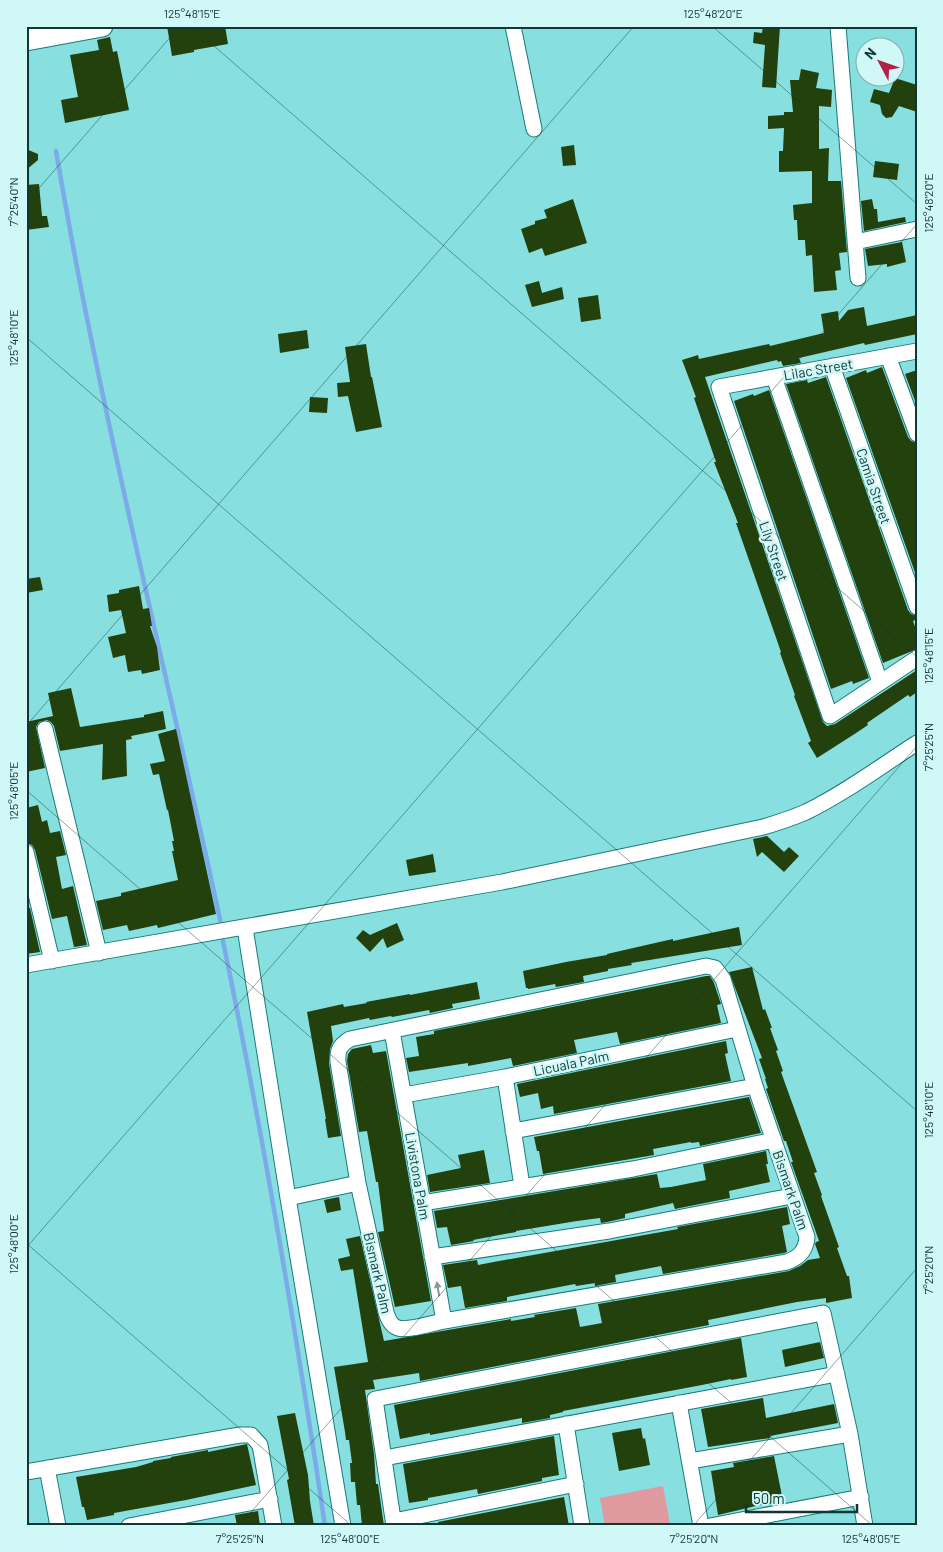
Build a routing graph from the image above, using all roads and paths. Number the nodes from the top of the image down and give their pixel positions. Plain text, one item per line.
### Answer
1 (102, 26) edge
2 (513, 26) edge
3 (838, 26) edge
4 (39, 34) edge
5 (534, 129) dead end
6 (917, 229) edge
7 (855, 242) junction
8 (858, 278) dead end
9 (917, 350) edge
10 (888, 356) junction
11 (832, 366) junction
12 (774, 377) junction
13 (719, 387) joint
14 (917, 434) edge
15 (917, 606) edge
16 (917, 658) edge
17 (880, 682) junction
18 (45, 729) dead end
19 (917, 743) edge
20 (26, 852) edge
21 (245, 928) junction
22 (99, 952) junction
23 (52, 960) junction
24 (26, 965) edge
25 (737, 1029) junction
26 (392, 1031) junction
27 (505, 1077) junction
28 (755, 1086) junction
29 (404, 1096) junction
30 (513, 1131) junction
31 (774, 1140) junction
32 (358, 1183) junction
33 (522, 1186) junction
34 (792, 1196) junction
35 (288, 1198) junction
36 (422, 1203) junction
37 (432, 1258) junction
38 (444, 1321) junction
39 (837, 1374) junction
40 (679, 1403) junction
41 (566, 1424) junction
42 (850, 1434) junction
43 (384, 1458) junction
44 (690, 1461) junction
45 (47, 1468) junction
46 (26, 1472) edge
47 (576, 1484) junction
48 (861, 1498) junction
49 (270, 1499) junction
50 (394, 1523) edge
51 (58, 1526) edge
52 (128, 1526) edge
53 (274, 1526) edge
54 (342, 1526) edge
55 (582, 1526) edge
56 (701, 1526) edge
57 (710, 1526) edge
58 (866, 1526) edge

1 - 4 street
2 - 5 street
3 - 7 street
6 - 7 street
7 - 8 street
9 - 10 street, Lilac Street
10 - 11 street, Lilac Street
10 - 14 street
11 - 12 street, Lilac Street
11 - 15 street, Camia Street
12 - 13 street, Lilac Street
12 - 17 street
13 - 17 street, Lily Street
16 - 17 street
18 - 22 street
19 - 21 street
20 - 23 street
21 - 22 street
21 - 35 street
22 - 23 street
23 - 24 street
25 - 26 street, Bismark Palm
25 - 27 street, Licuala Palm
25 - 28 street, Bismark Palm
26 - 29 street, Livistona Palm
26 - 32 street, Bismark Palm
27 - 29 street, Licuala Palm
27 - 30 street
28 - 30 street
28 - 31 street, Bismark Palm
29 - 36 street, Livistona Palm
30 - 33 street
31 - 33 street
31 - 34 street, Bismark Palm
32 - 35 street
32 - 38 street, Bismark Palm
33 - 36 street
34 - 37 street
34 - 38 street, Bismark Palm
35 - 54 street
36 - 37 street, Livistona Palm
38 -> 37 street, Livistona Palm
39 - 40 street
39 - 42 street
39 - 43 street
40 - 41 street
40 - 44 street
41 - 43 street
41 - 47 street
42 - 44 street
42 - 48 street
43 - 50 street
44 - 56 street
45 - 46 street
45 - 49 street
45 - 51 street
47 - 50 street
47 - 55 street
48 - 57 street
48 - 58 street
49 - 52 street
49 - 53 street

